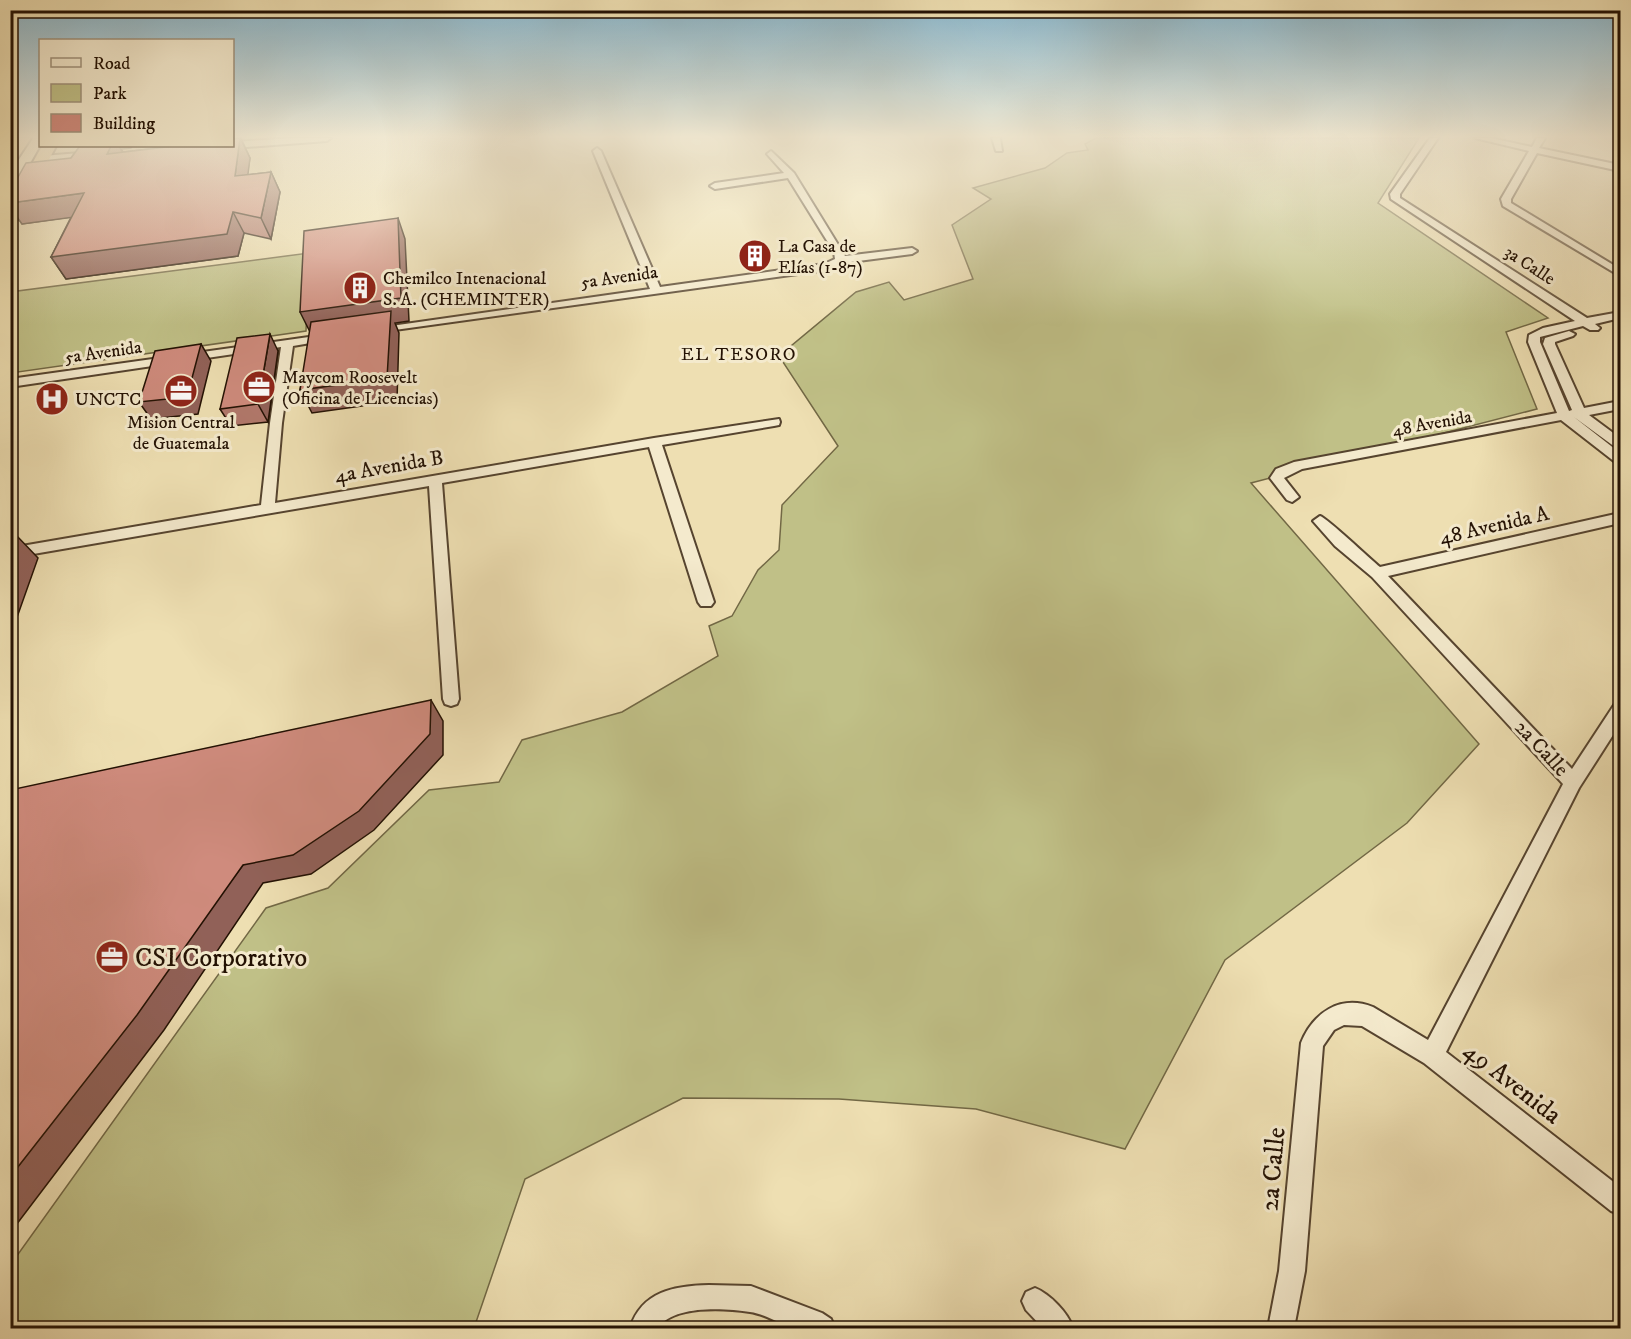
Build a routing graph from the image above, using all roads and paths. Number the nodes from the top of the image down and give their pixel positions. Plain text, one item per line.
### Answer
1 (20, 200) edge
2 (618, 200) edge
3 (807, 200) edge
4 (1398, 200) edge
5 (1506, 200) edge
6 (1620, 206) edge
7 (1620, 211) edge
8 (10, 219) edge
9 (912, 251) dead end
10 (840, 260) junction
11 (1620, 273) edge
12 (656, 290) junction
13 (1620, 315) edge
14 (1620, 323) edge
15 (1589, 325) junction
16 (362, 333) edge
17 (341, 336) edge
18 (288, 343) junction
19 (10, 383) edge
20 (1620, 405) edge
21 (1580, 414) junction
22 (1565, 417) junction
23 (774, 422) dead end
24 (654, 442) junction
25 (1620, 444) edge
26 (1620, 459) edge
27 (435, 480) junction
28 (1292, 497) dead end
29 (268, 508) junction
30 (1620, 518) edge
31 (1320, 521) dead end
32 (10, 553) edge
33 (1377, 573) junction
34 (706, 602) dead end
35 (451, 699) dead end
36 (1620, 711) edge
37 (1573, 782) junction
38 (1365, 1015) joint
39 (1432, 1055) junction
40 (1620, 1202) edge
41 (1035, 1301) dead end
42 (643, 1329) edge
43 (822, 1329) edge
44 (1060, 1329) edge
45 (1281, 1329) edge

1 - 8 highway
2 - 12 street
3 - 10 street
4 - 15 street, 3a Calle
5 - 11 street
6 - 7 street
9 - 10 street, 5a Avenida
10 - 12 street, 5a Avenida
12 - 16 street, 5a Avenida
13 - 15 street
14 - 15 street
15 - 21 street
15 - 22 street
17 - 18 street, 5a Avenida
18 - 19 street, 5a Avenida
18 - 29 street
20 - 21 street, 48 Avenida
21 - 22 street, 48 Avenida
21 - 25 street
22 - 26 street
22 - 28 street, 48 Avenida
23 - 24 street, 4a Avenida B
24 - 27 street, 4a Avenida B
24 - 34 street
27 - 29 street, 4a Avenida B
27 - 35 street
29 - 32 street, 4a Avenida B
30 - 33 street, 48 Avenida A
31 - 33 street, 2a Calle
33 - 37 street, 2a Calle
36 - 37 street
37 - 39 street, 2a Calle
38 - 39 street, 49 Avenida
38 - 45 street, 2a Calle
39 - 40 street, 49 Avenida
41 - 44 street
42 - 43 street

